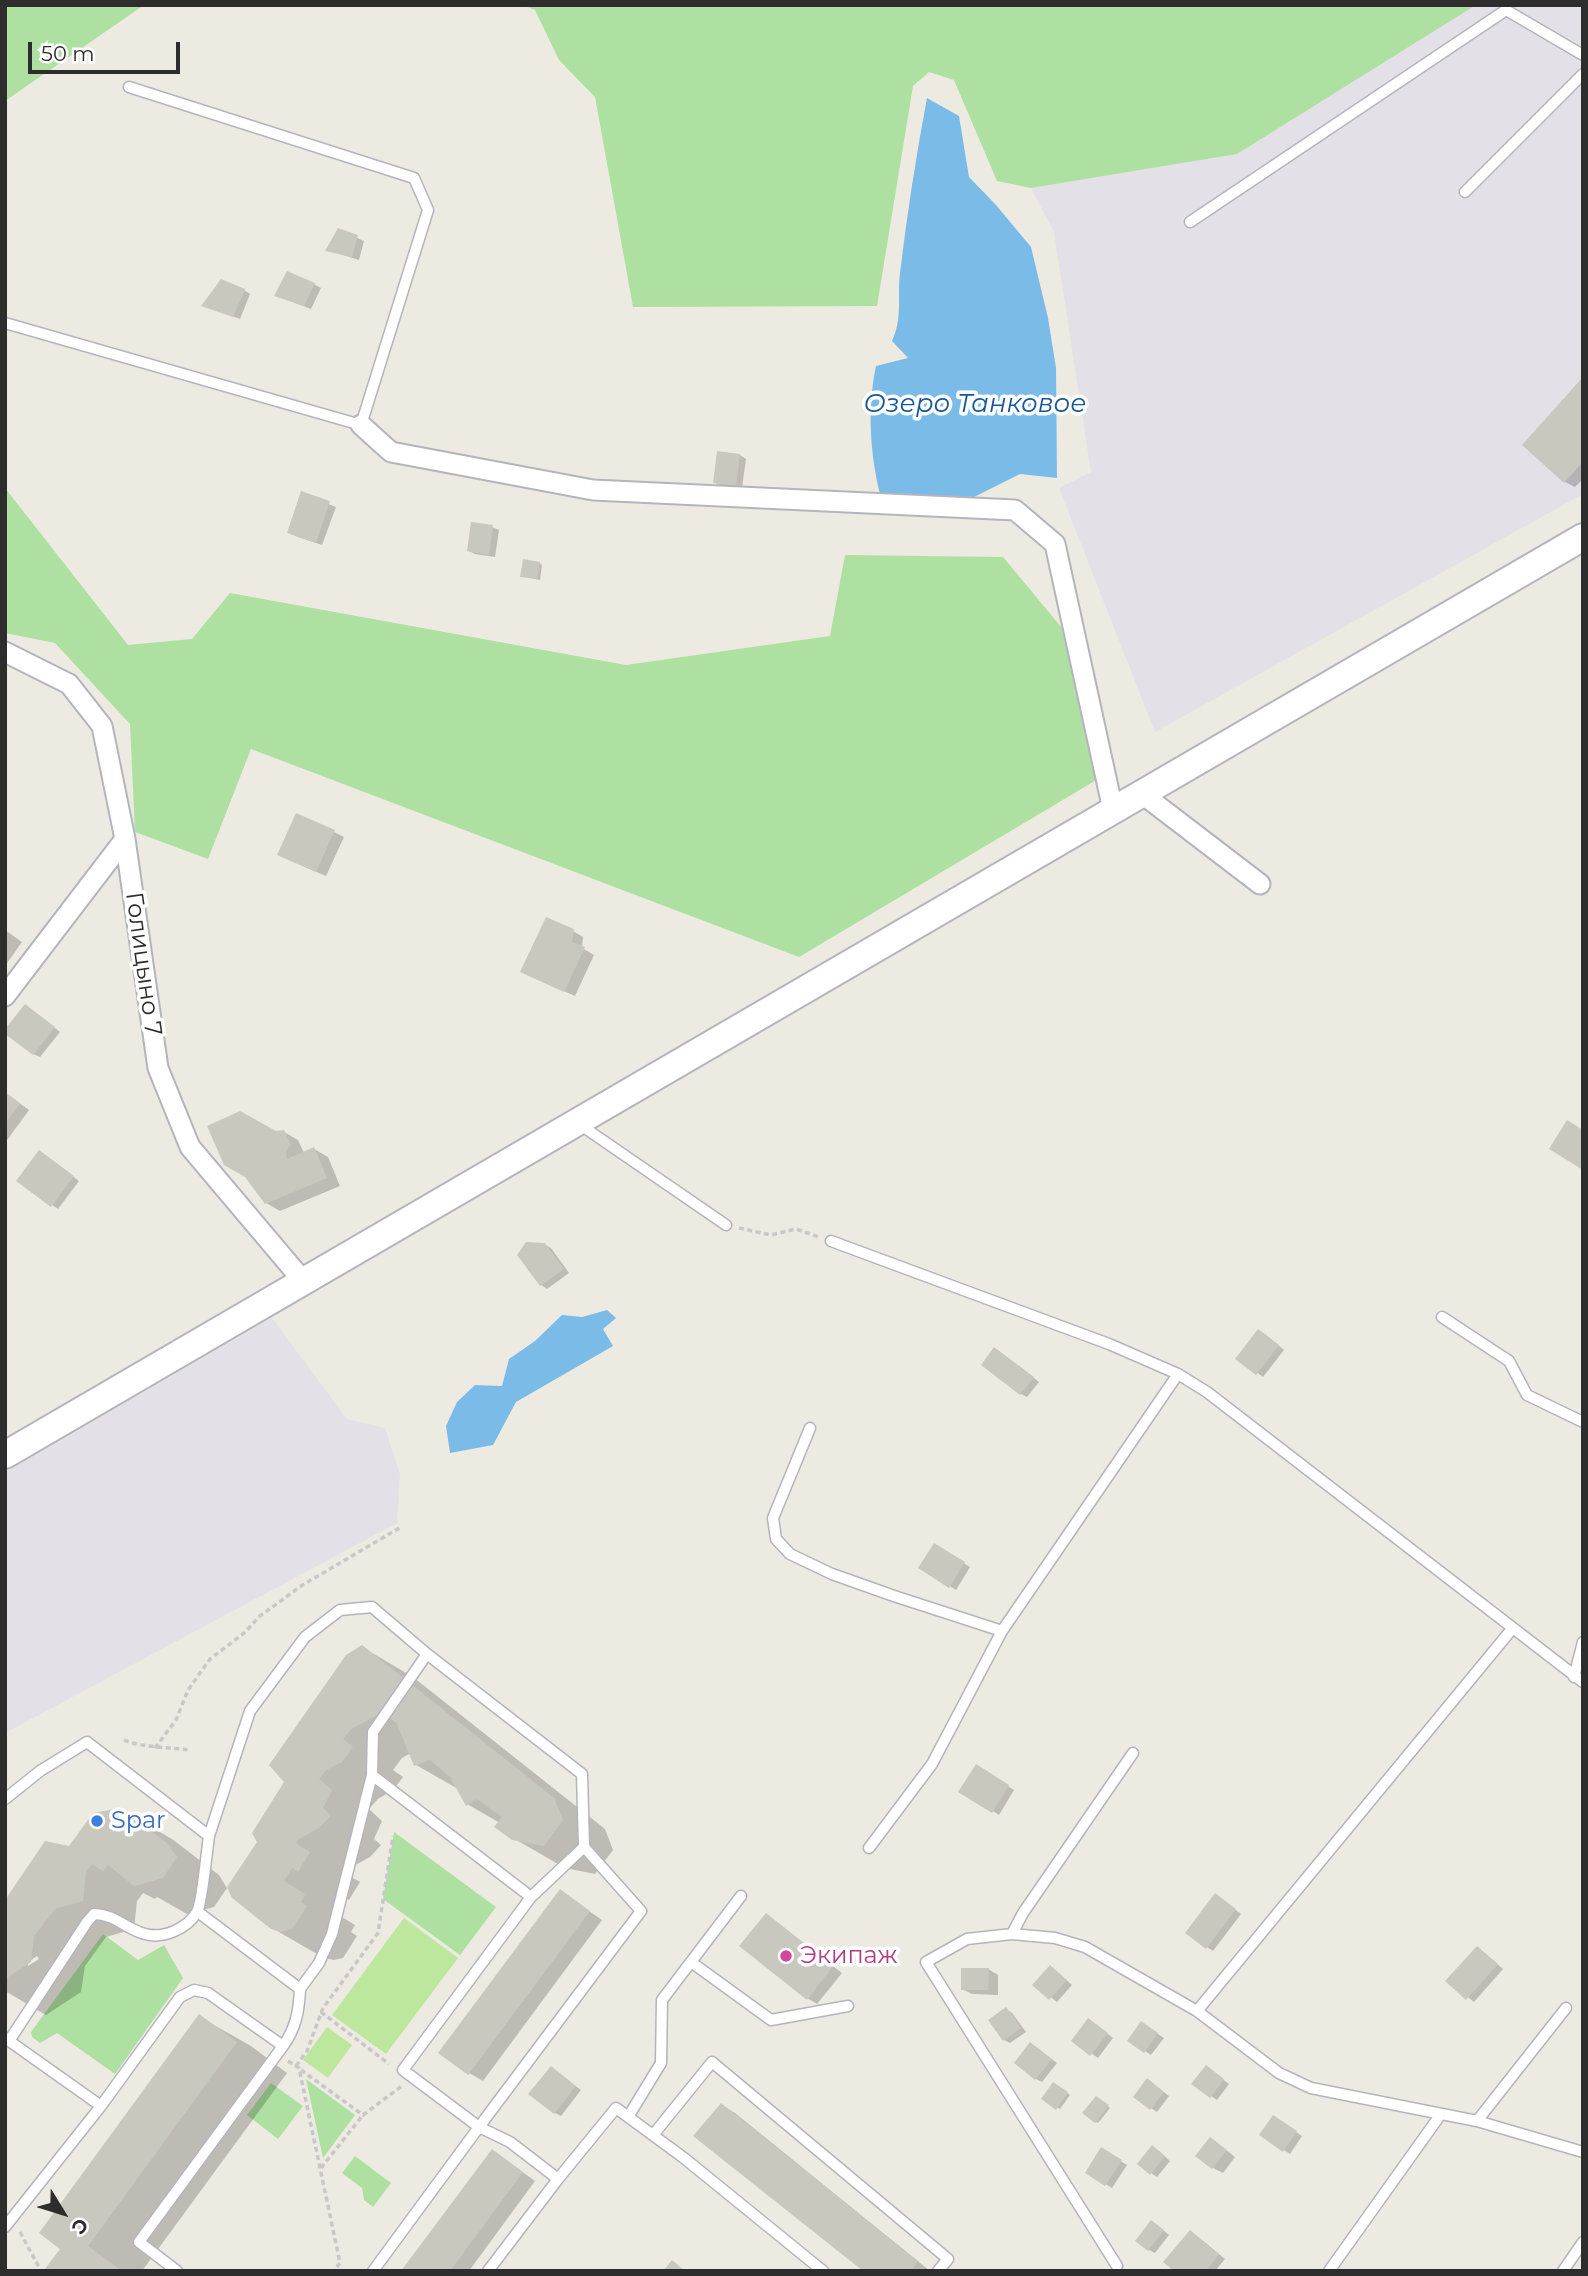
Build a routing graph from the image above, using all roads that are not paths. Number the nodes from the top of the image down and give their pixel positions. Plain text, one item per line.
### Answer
1 (1583, 55) edge
2 (1583, 74) edge
3 (129, 87) dead end
4 (1465, 192) dead end
5 (1190, 222) dead end
6 (5, 323) edge
7 (361, 425) junction
8 (1583, 537) edge
9 (5, 652) edge
10 (1142, 793) junction
11 (1113, 810) junction
12 (125, 839) junction
13 (1260, 884) dead end
14 (5, 996) edge
15 (575, 1122) junction
16 (726, 1225) road end
17 (831, 1241) road end
18 (304, 1282) junction
19 (1442, 1317) dead end
20 (1178, 1374) junction
21 (1583, 1422) edge
22 (810, 1428) dead end
23 (5, 1455) edge
24 (1512, 1629) junction
25 (1003, 1631) junction
26 (1583, 1642) edge
27 (427, 1654) junction
28 (1578, 1679) edge
29 (1133, 1753) dead end
30 (372, 1775) junction
31 (5, 1799) edge
32 (209, 1836) junction
33 (584, 1847) junction
34 (869, 1848) dead end
35 (741, 1896) dead end
36 (531, 1897) junction
37 (198, 1912) junction
38 (1012, 1934) junction
39 (691, 1962) junction
40 (300, 1989) junction
41 (848, 2006) dead end
42 (1566, 2008) dead end
43 (1196, 2011) junction
44 (7, 2040) edge
45 (280, 2051) junction
46 (101, 2106) junction
47 (1441, 2114) junction
48 (628, 2117) junction
49 (1477, 2121) junction
50 (480, 2127) junction
51 (653, 2135) junction
52 (1583, 2152) edge
53 (558, 2179) junction
54 (5, 2227) edge
55 (1583, 2242) edge
56 (1117, 2266) dead end
57 (177, 2271) edge
58 (373, 2271) edge
59 (488, 2271) edge
60 (822, 2271) edge
61 (938, 2271) edge
62 (1329, 2271) edge
63 (1563, 2271) edge

1 - 5 lane
2 - 4 lane
3 - 7 lane
6 - 7 lane
7 - 11 street
8 - 10 street
9 - 12 street, Голицыно 7
10 - 11 street
10 - 13 street
11 - 15 street
12 - 14 street
12 - 18 street, Голицыно 7
15 - 16 lane
15 - 18 street
17 - 20 lane
18 - 23 street
19 - 21 lane
20 - 24 lane
20 - 25 lane
22 - 25 lane
24 - 28 lane
24 - 43 lane
25 - 34 lane
26 - 28 lane
27 - 30 lane
27 - 32 lane
27 - 33 lane
29 - 38 lane
30 - 36 lane
30 - 40 lane
31 - 32 lane
32 - 37 lane
33 - 36 lane
33 - 50 lane
35 - 39 lane
36 - 50 lane
37 - 40 lane
37 - 44 lane
38 - 43 lane
38 - 56 lane
39 - 41 lane
39 - 48 lane
40 - 45 lane
42 - 49 lane
43 - 47 lane
44 - 46 lane
45 - 46 lane
45 - 57 lane
46 - 54 lane
47 - 49 lane
47 - 62 lane
48 - 51 lane
48 - 53 lane
49 - 52 lane
50 - 53 lane
50 - 58 lane
51 - 60 lane
51 - 61 lane
53 - 59 lane
55 - 63 lane

